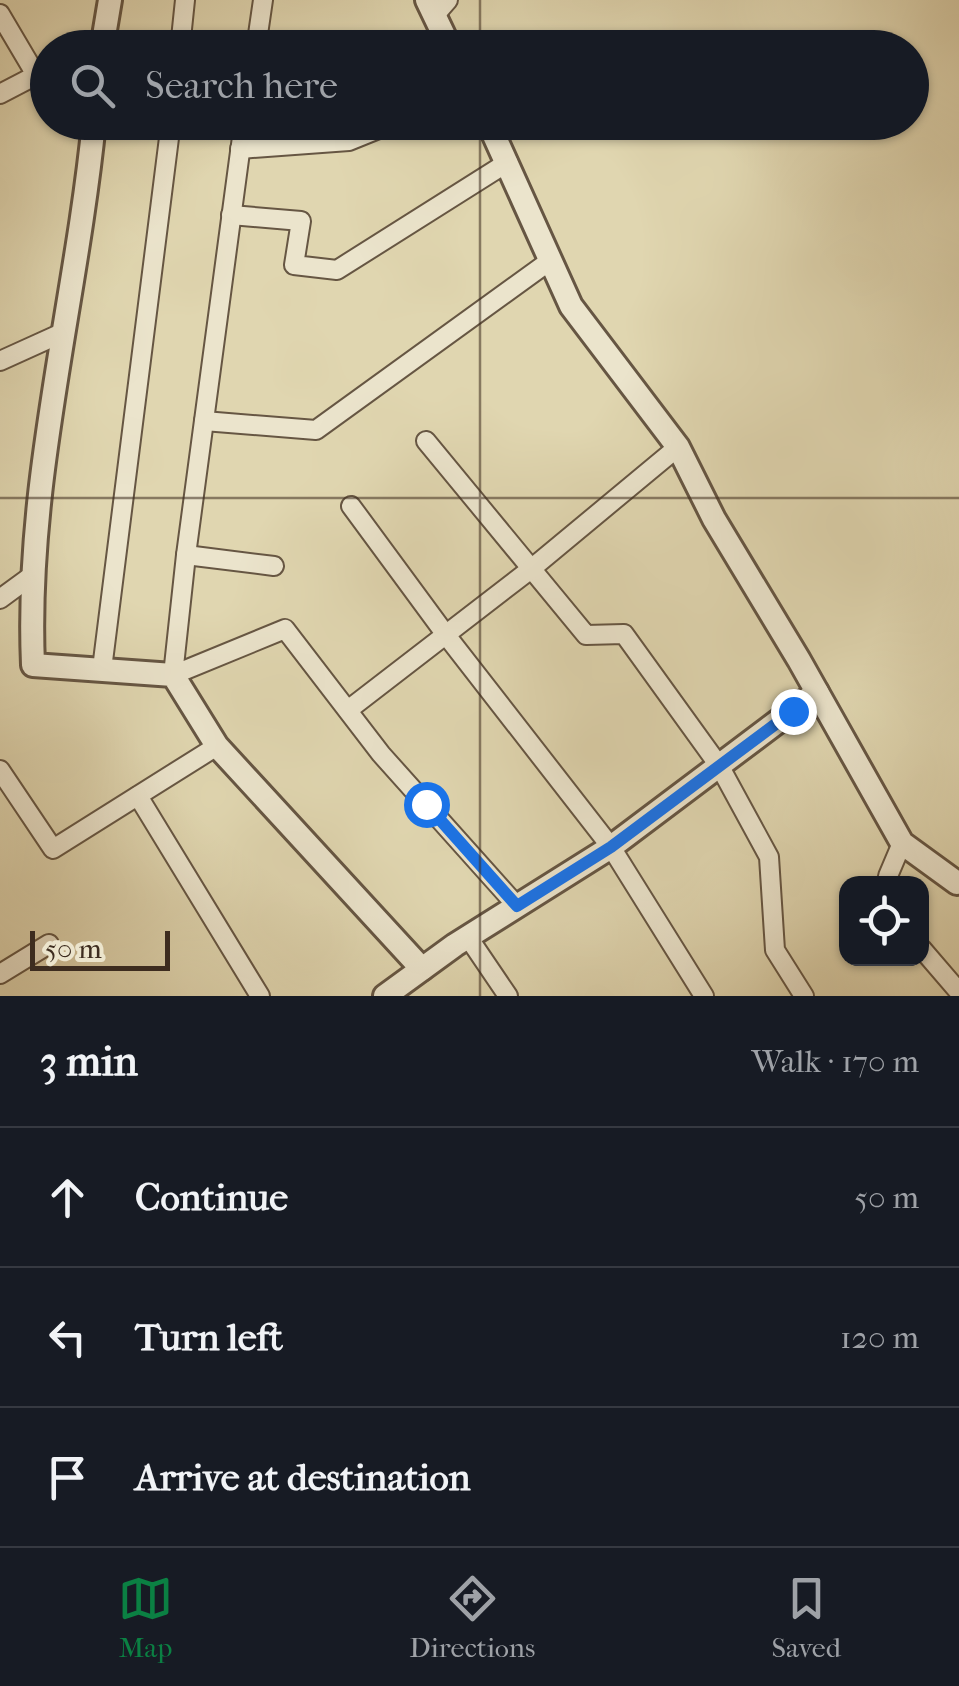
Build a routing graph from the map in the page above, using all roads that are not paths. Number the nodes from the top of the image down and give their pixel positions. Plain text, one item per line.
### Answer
1 (110, 0) edge
2 (186, 0) edge
3 (263, 0) edge
4 (437, 5) edge
5 (0, 14) edge
6 (102, 30) edge
7 (182, 30) edge
8 (259, 30) edge
9 (445, 30) edge
10 (30, 55) edge
11 (30, 78) edge
12 (0, 94) edge
13 (92, 140) edge
14 (170, 140) edge
15 (241, 140) edge
16 (354, 140) edge
17 (497, 140) edge
18 (240, 149) junction
19 (508, 162) junction
20 (230, 215) junction
21 (551, 260) junction
22 (64, 332) junction
23 (0, 361) edge
24 (204, 421) junction
25 (426, 441) dead end
26 (678, 447) junction
27 (351, 506) dead end
28 (186, 555) junction
29 (274, 566) dead end
30 (531, 568) junction
31 (34, 574) junction
32 (2, 592) edge
33 (446, 634) junction
34 (102, 669) junction
35 (173, 675) junction
36 (818, 692) junction
37 (348, 710) junction
38 (217, 746) junction
39 (720, 766) junction
40 (0, 770) edge
41 (138, 796) junction
42 (902, 843) junction
43 (611, 847) junction
44 (888, 876) edge
45 (958, 884) edge
46 (517, 906) junction
47 (468, 937) junction
48 (48, 944) dead end
49 (929, 958) edge
50 (422, 969) junction
51 (0, 974) edge
52 (959, 992) edge
53 (260, 996) edge
54 (385, 996) edge
55 (508, 996) edge
56 (704, 996) edge
57 (804, 996) edge

1 - 6 street
2 - 7 street
3 - 8 street
4 - 9 street
5 - 10 street
11 - 12 street
13 - 22 street
14 - 34 street
15 - 18 street
16 - 18 street
17 - 19 street
18 - 20 street
19 - 20 street
19 - 21 street
20 - 24 street
21 - 24 street
21 - 26 street
22 - 23 street
22 - 31 street
24 - 28 street
25 - 30 street
26 - 30 street
26 - 36 street
27 - 33 street
28 - 29 street
28 - 35 street
30 - 33 street
30 - 39 street
31 - 32 street
31 - 34 street
33 - 37 street
33 - 43 street
34 - 35 street
35 - 37 street
35 - 38 street
36 - 39 street
36 - 42 street
37 - 46 street
38 - 41 street
38 - 50 street
39 - 43 street
39 - 57 street
40 - 41 street
41 - 53 street
42 - 44 street
42 - 45 street
43 - 46 street
43 - 56 street
46 - 47 street
47 - 50 street
47 - 55 street
48 - 51 street
49 - 52 street
50 - 54 street

